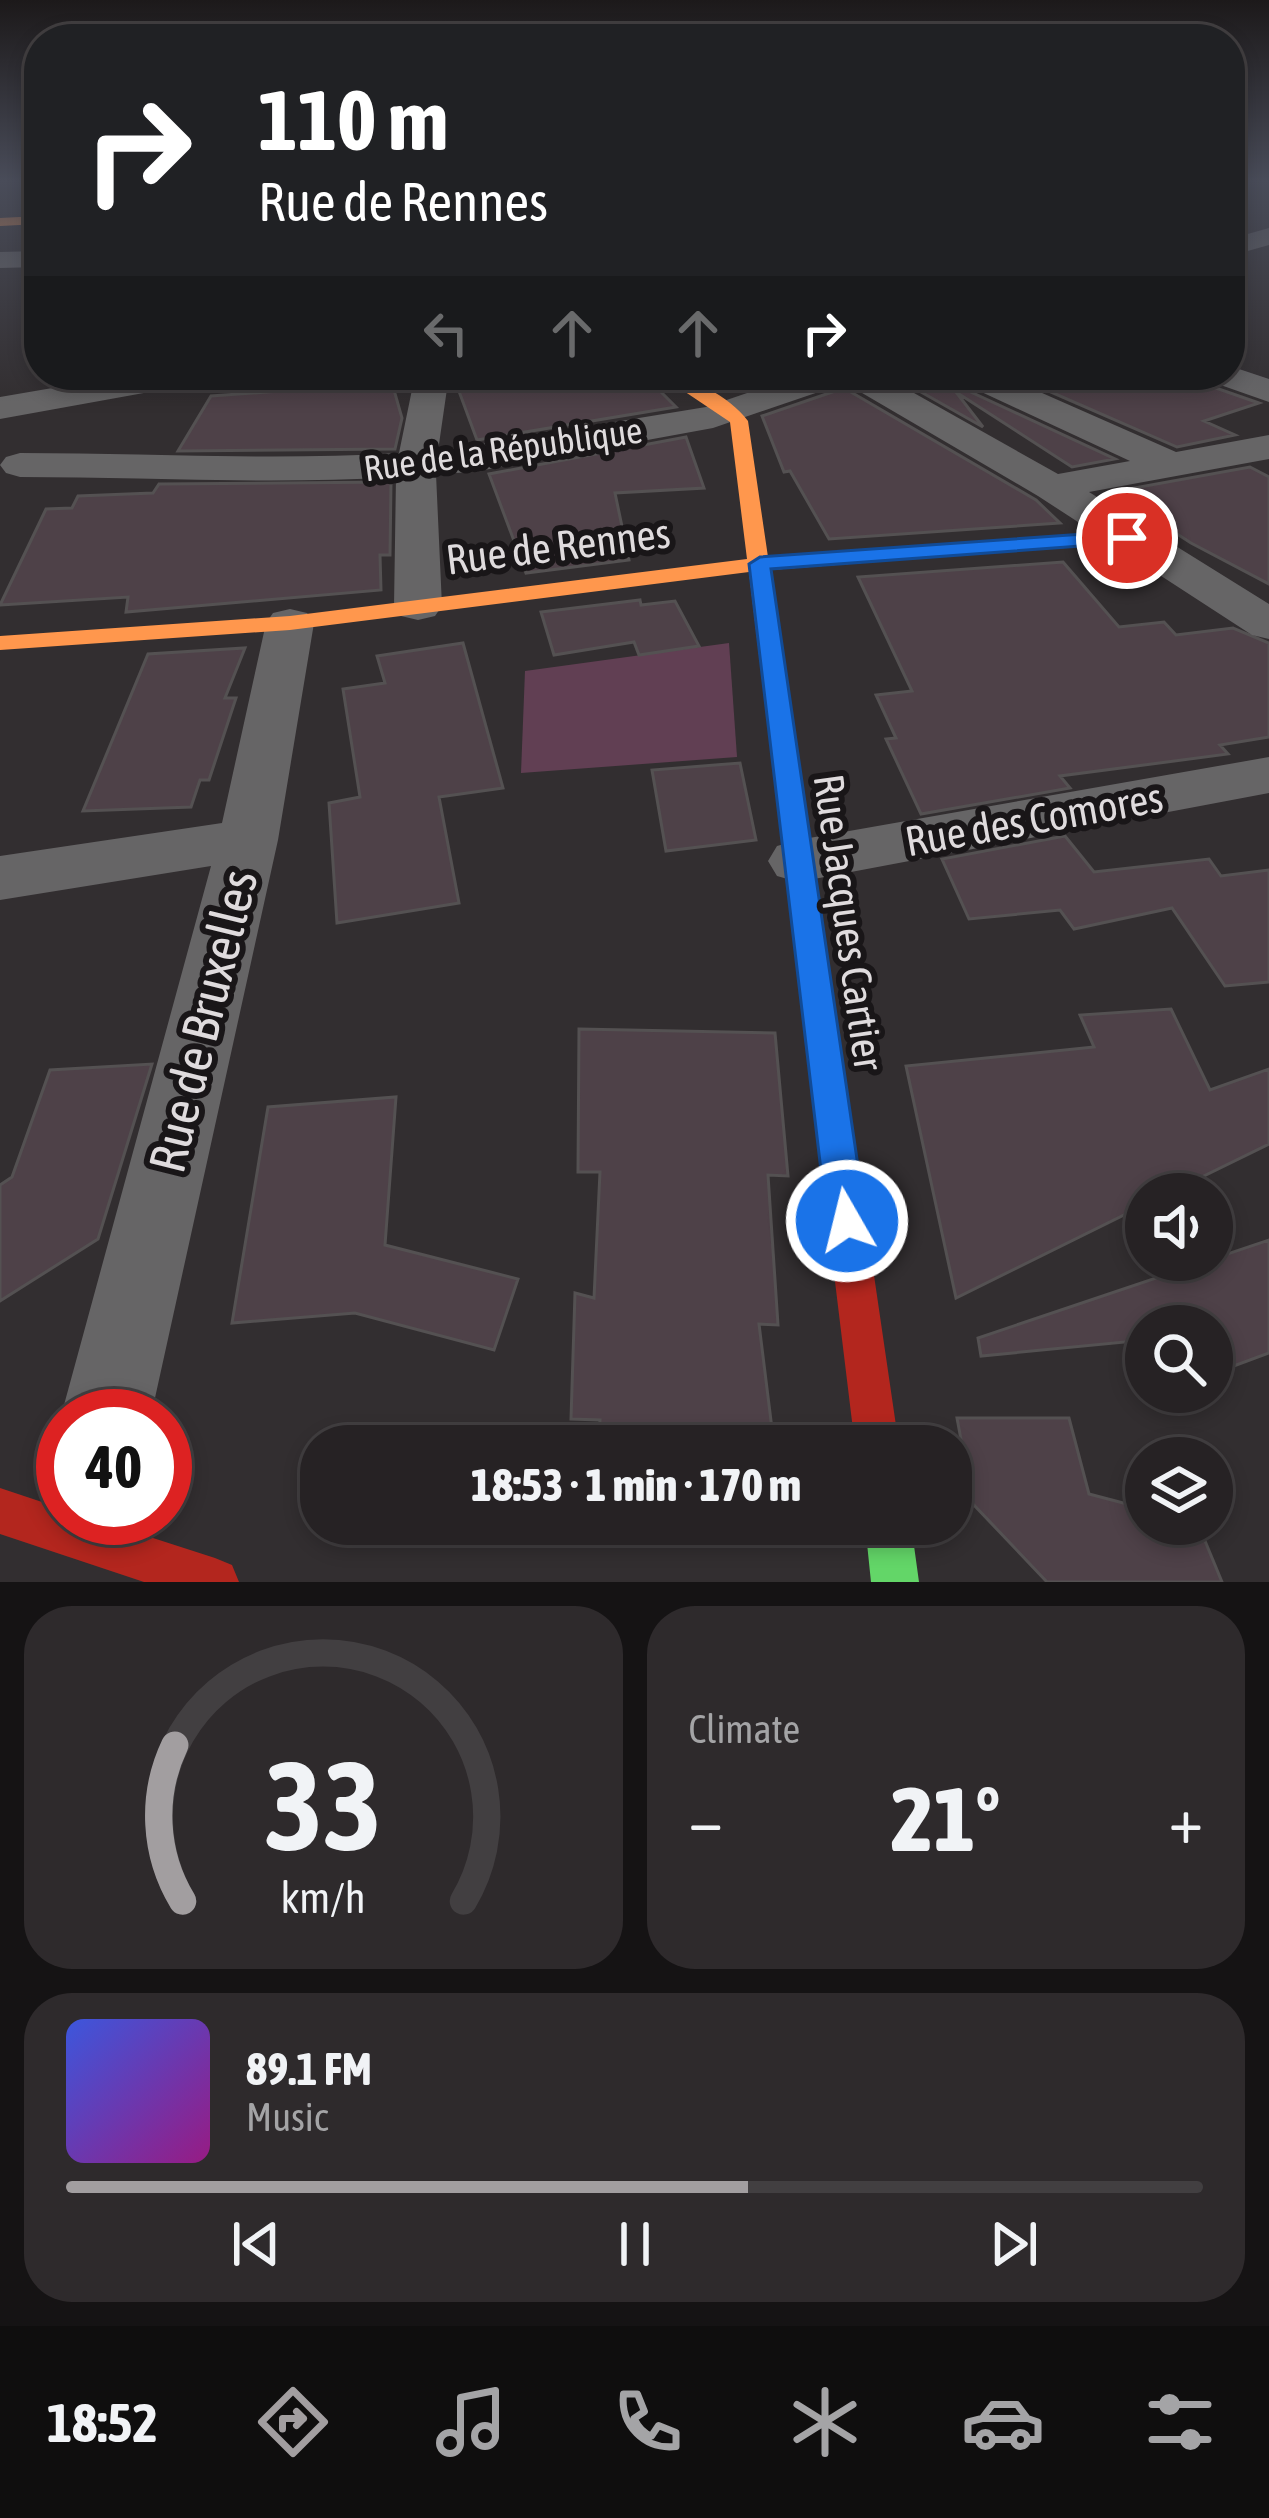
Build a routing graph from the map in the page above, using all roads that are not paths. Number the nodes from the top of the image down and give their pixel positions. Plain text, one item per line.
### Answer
1 (64, 390) edge
2 (79, 390) edge
3 (429, 390) edge
4 (694, 390) edge
5 (791, 390) edge
6 (883, 390) edge
7 (1005, 390) edge
8 (0, 407) edge
9 (731, 411) junction
10 (1269, 447) edge
11 (1170, 464) junction
12 (416, 465) junction
13 (10, 476) edge
14 (1052, 487) junction
15 (1127, 538) junction
16 (760, 564) junction
17 (418, 606) junction
18 (290, 623) junction
19 (1269, 625) edge
20 (0, 643) edge
21 (1269, 775) edge
22 (248, 840) junction
23 (798, 861) junction
24 (0, 878) edge
25 (113, 1389) edge
26 (874, 1425) edge
27 (86, 1545) edge
28 (891, 1545) edge
29 (215, 1582) edge
30 (896, 1582) edge

1 - 8 street
2 - 13 street
3 - 12 street
4 - 9 street
5 - 9 street, Rue de la République
6 - 14 street
7 - 11 street
9 - 12 street, Rue de la République
9 - 16 street, Rue Jacques Cartier
10 - 11 street
11 - 14 street
12 - 13 street, Rue de la République
12 - 17 street
14 - 15 street
15 - 16 street, Rue de Rennes
15 - 19 street
16 - 17 street, Rue de Rennes
16 - 23 street, Rue Jacques Cartier
17 - 18 street, Rue de Rennes
18 - 20 street, Rue de Rennes
18 - 22 street, Rue de Bruxelles
21 - 23 street, Rue des Comores
22 - 24 street
22 - 25 street, Rue de Bruxelles
23 - 26 street, Rue Jacques Cartier
27 - 29 street
28 - 30 street

